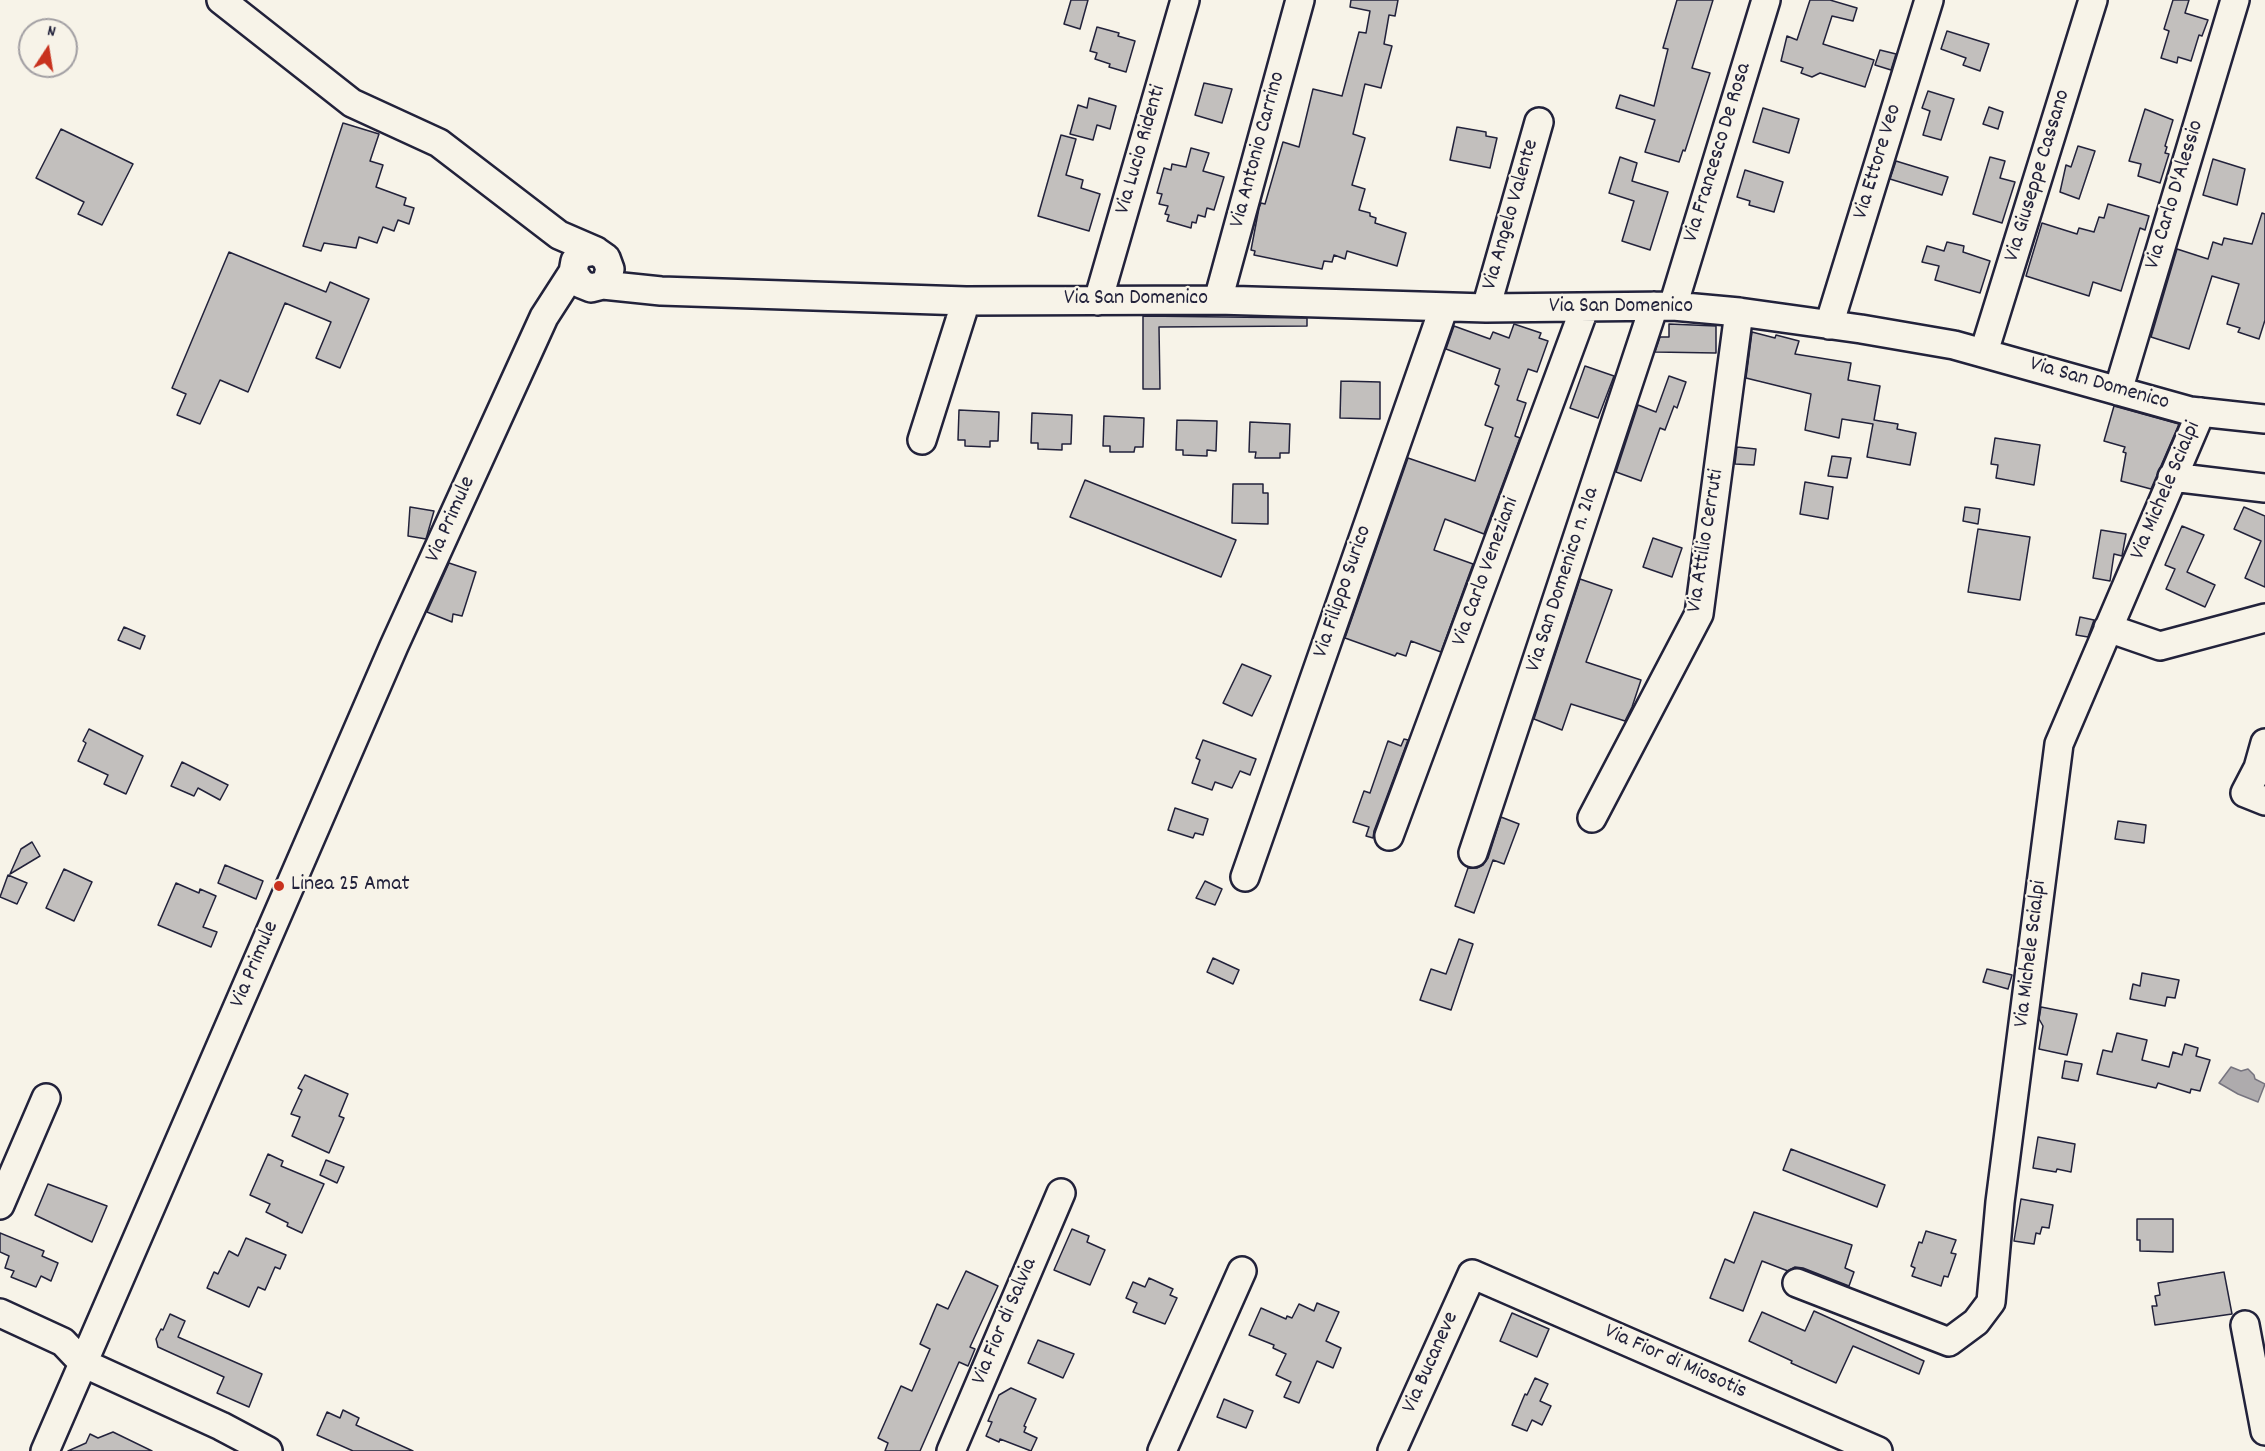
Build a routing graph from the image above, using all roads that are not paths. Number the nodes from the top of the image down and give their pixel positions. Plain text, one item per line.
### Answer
1 (221, 0) edge
2 (1185, 0) edge
3 (1300, 0) edge
4 (1766, 0) edge
5 (1929, 0) edge
6 (2093, 0) edge
7 (2235, 0) edge
8 (1539, 122) dead end
9 (559, 235) junction
10 (601, 254) junction
11 (584, 278) junction
12 (661, 291) junction
13 (1218, 300) junction
14 (966, 301) junction
15 (1098, 301) junction
16 (1664, 306) junction
17 (1444, 307) junction
18 (1594, 307) junction
19 (1486, 308) junction
20 (1738, 312) junction
21 (1829, 325) junction
22 (1984, 352) junction
23 (2118, 391) junction
24 (2201, 412) junction
25 (2264, 414) edge
26 (922, 440) dead end
27 (2172, 477) junction
28 (2265, 488) edge
29 (2265, 618) edge
30 (2108, 628) junction
31 (1469, 672) dead end
32 (2265, 743) edge
33 (2265, 801) edge
34 (1592, 818) dead end
35 (1389, 836) dead end
36 (1473, 853) dead end
37 (1245, 877) dead end
38 (45, 1098) dead end
39 (1060, 1193) dead end
40 (0, 1205) edge
41 (1242, 1271) dead end
42 (1472, 1274) joint
43 (1797, 1283) dead end
44 (0, 1313) edge
45 (2245, 1325) dead end
46 (83, 1363) junction
47 (2265, 1431) edge
48 (45, 1451) edge
49 (268, 1451) edge
50 (951, 1451) edge
51 (1162, 1451) edge
52 (1392, 1451) edge
53 (1878, 1451) edge

1 - 9 street, Via San Domenico
2 - 15 street, Via Lucio Ridenti
3 - 13 street, Via Antonio Carrino
4 - 16 street, Via Francesco De Rosa
5 - 21 street, Via Ettore Veo
6 - 22 street, Via Giuseppe Cassano
7 - 23 street, Via Carlo D'Alessio
8 - 19 street, Via Angelo Valente
9 - 10 street, Via San Domenico
9 - 11 street, Via San Domenico
10 - 11 street
10 - 12 street, Via San Domenico
11 - 12 street, Via San Domenico
11 - 46 street, Via Primule
12 - 14 street, Via San Domenico
13 - 15 street, Via San Domenico
13 - 17 street, Via San Domenico
14 - 15 street, Via San Domenico
14 - 26 street
16 - 18 street, Via San Domenico
16 - 20 street, Via San Domenico
16 - 36 street, Via San Domenico n. 21a
17 - 19 street, Via San Domenico
17 - 37 street, Via Filippo Surico
18 - 19 street, Via San Domenico
18 - 31 street
18 - 35 street, Via Carlo Veneziani
20 - 21 street, Via San Domenico
20 - 34 street, Via Attilio Cerruti
21 - 22 street, Via San Domenico
22 - 23 street, Via San Domenico
23 - 24 street, Via San Domenico
24 - 25 street, Via San Domenico
24 - 27 street, Via Michele Scialpi
27 - 28 street
27 - 30 street, Via Michele Scialpi
29 - 30 street
30 - 43 street, Via Michele Scialpi
32 - 33 street
38 - 40 street
39 - 50 street, Via Fior di Salvia
41 - 51 street
42 - 52 street, Via Bucaneve
42 - 53 street, Via Fior di Miosotis
44 - 46 street
45 - 47 street
46 - 48 street, Via Primule
46 - 49 street

